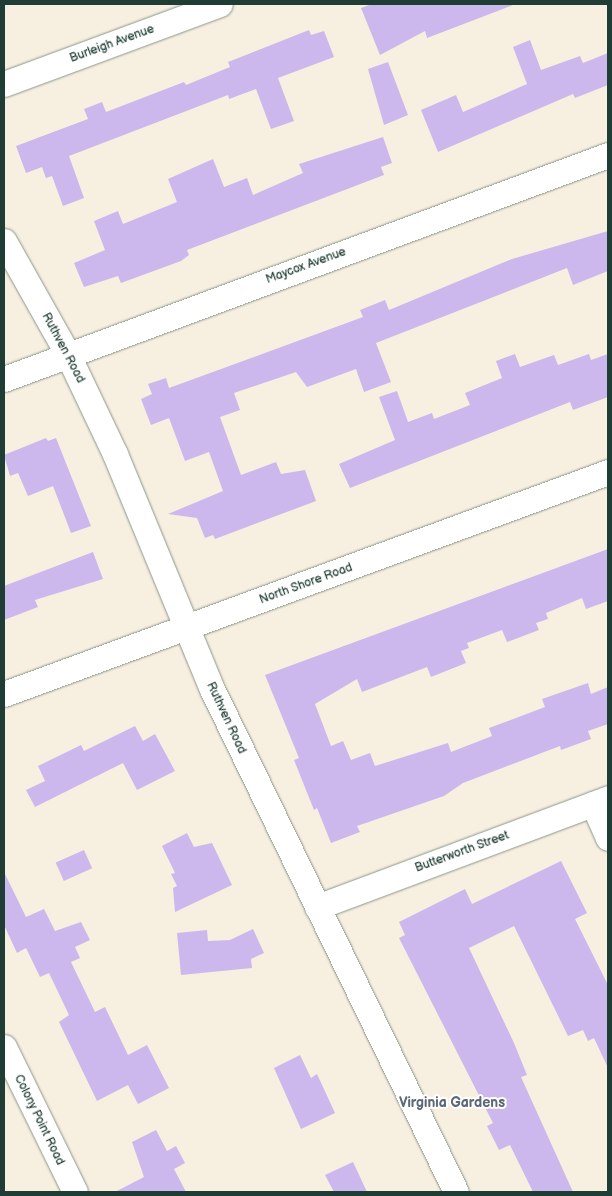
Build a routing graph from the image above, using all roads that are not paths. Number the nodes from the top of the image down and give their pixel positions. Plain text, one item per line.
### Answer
1 (220, 4) edge
2 (4, 84) edge
3 (608, 155) edge
4 (4, 241) edge
5 (68, 353) junction
6 (4, 379) edge
7 (608, 472) edge
8 (187, 628) junction
9 (4, 694) edge
10 (600, 801) edge
11 (608, 838) edge
12 (317, 907) junction
13 (4, 1047) edge
14 (75, 1192) edge
15 (456, 1192) edge

1 - 2 street, Burleigh Avenue
3 - 5 street, Maycox Avenue
4 - 5 street, Ruthven Road
5 - 6 street, Maycox Avenue
5 - 8 street, Ruthven Road
7 - 8 street, North Shore Road
8 - 9 street, North Shore Road
8 - 12 street, Ruthven Road
10 - 11 street
10 - 12 street, Butterworth Street
12 - 15 street, Ruthven Road
13 - 14 street, Colony Point Road

